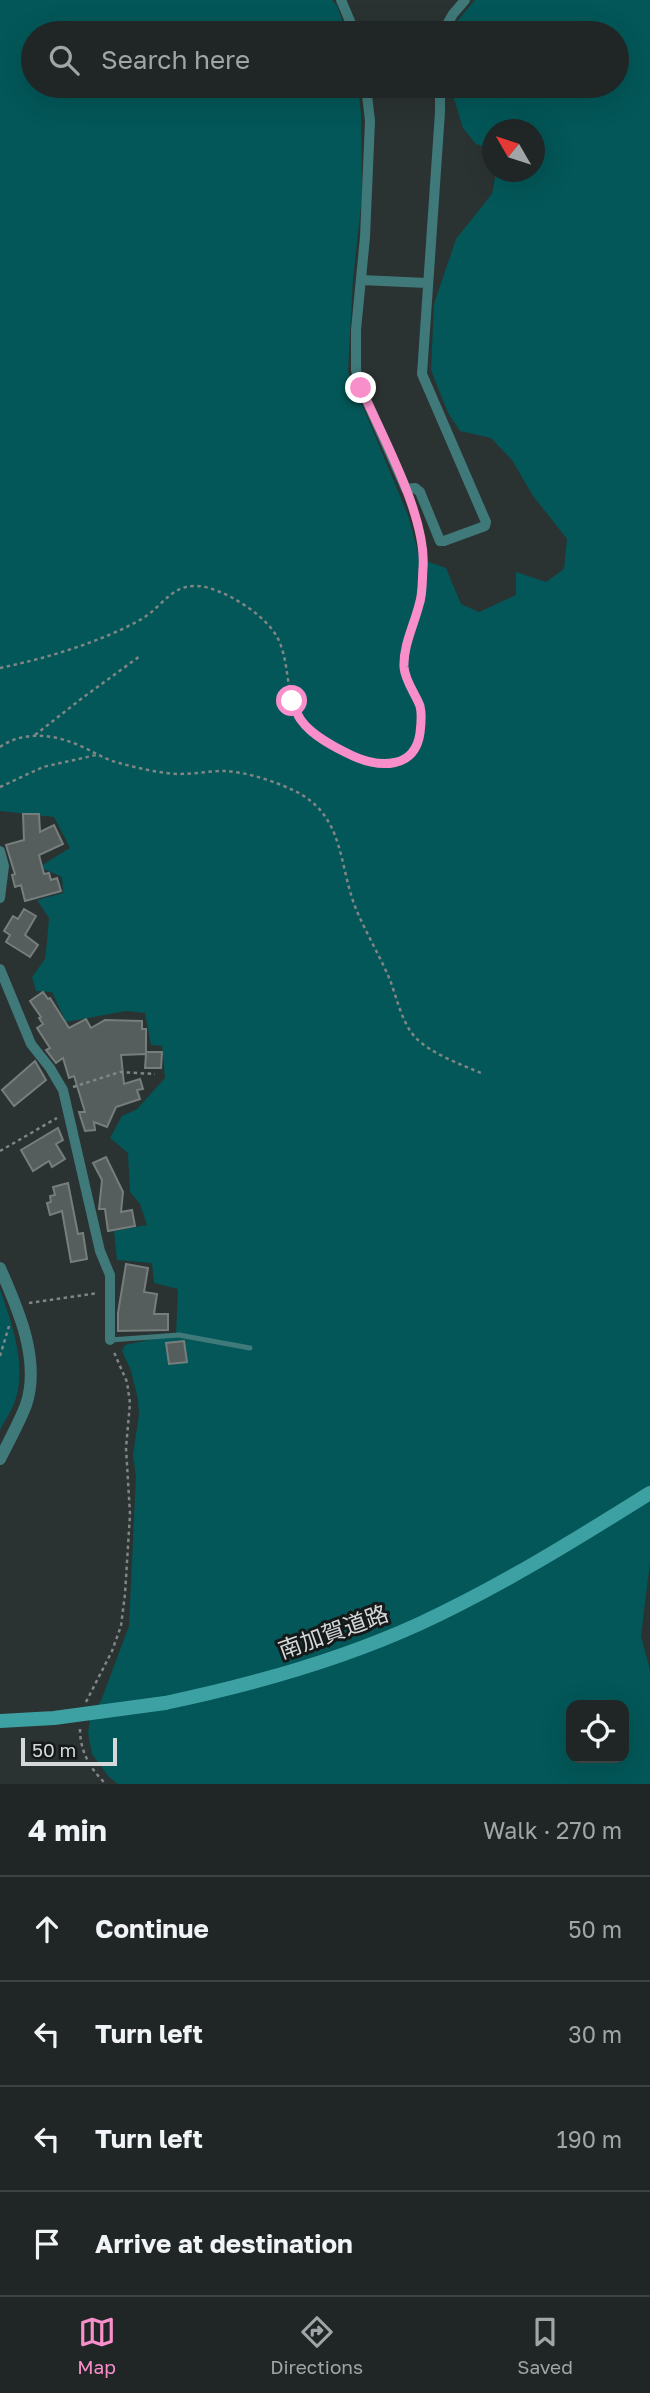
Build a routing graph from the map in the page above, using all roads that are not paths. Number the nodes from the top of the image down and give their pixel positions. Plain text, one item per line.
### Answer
1 (341, 0) edge
2 (465, 0) edge
3 (350, 21) edge
4 (449, 21) edge
5 (367, 98) edge
6 (439, 98) edge
7 (360, 280) junction
8 (427, 284) junction
9 (0, 851) edge
10 (0, 898) edge
11 (0, 968) edge
12 (0, 1268) edge
13 (110, 1340) joint
14 (250, 1348) dead end
15 (0, 1459) edge
16 (650, 1493) edge
17 (0, 1721) edge

1 - 3 street
2 - 4 street
5 - 7 street
6 - 8 street
7 - 8 street
7 - 8 street
9 - 10 street
11 - 13 street
12 - 15 street
13 - 14 lane
16 - 17 main road, 南加賀道路, bridge

